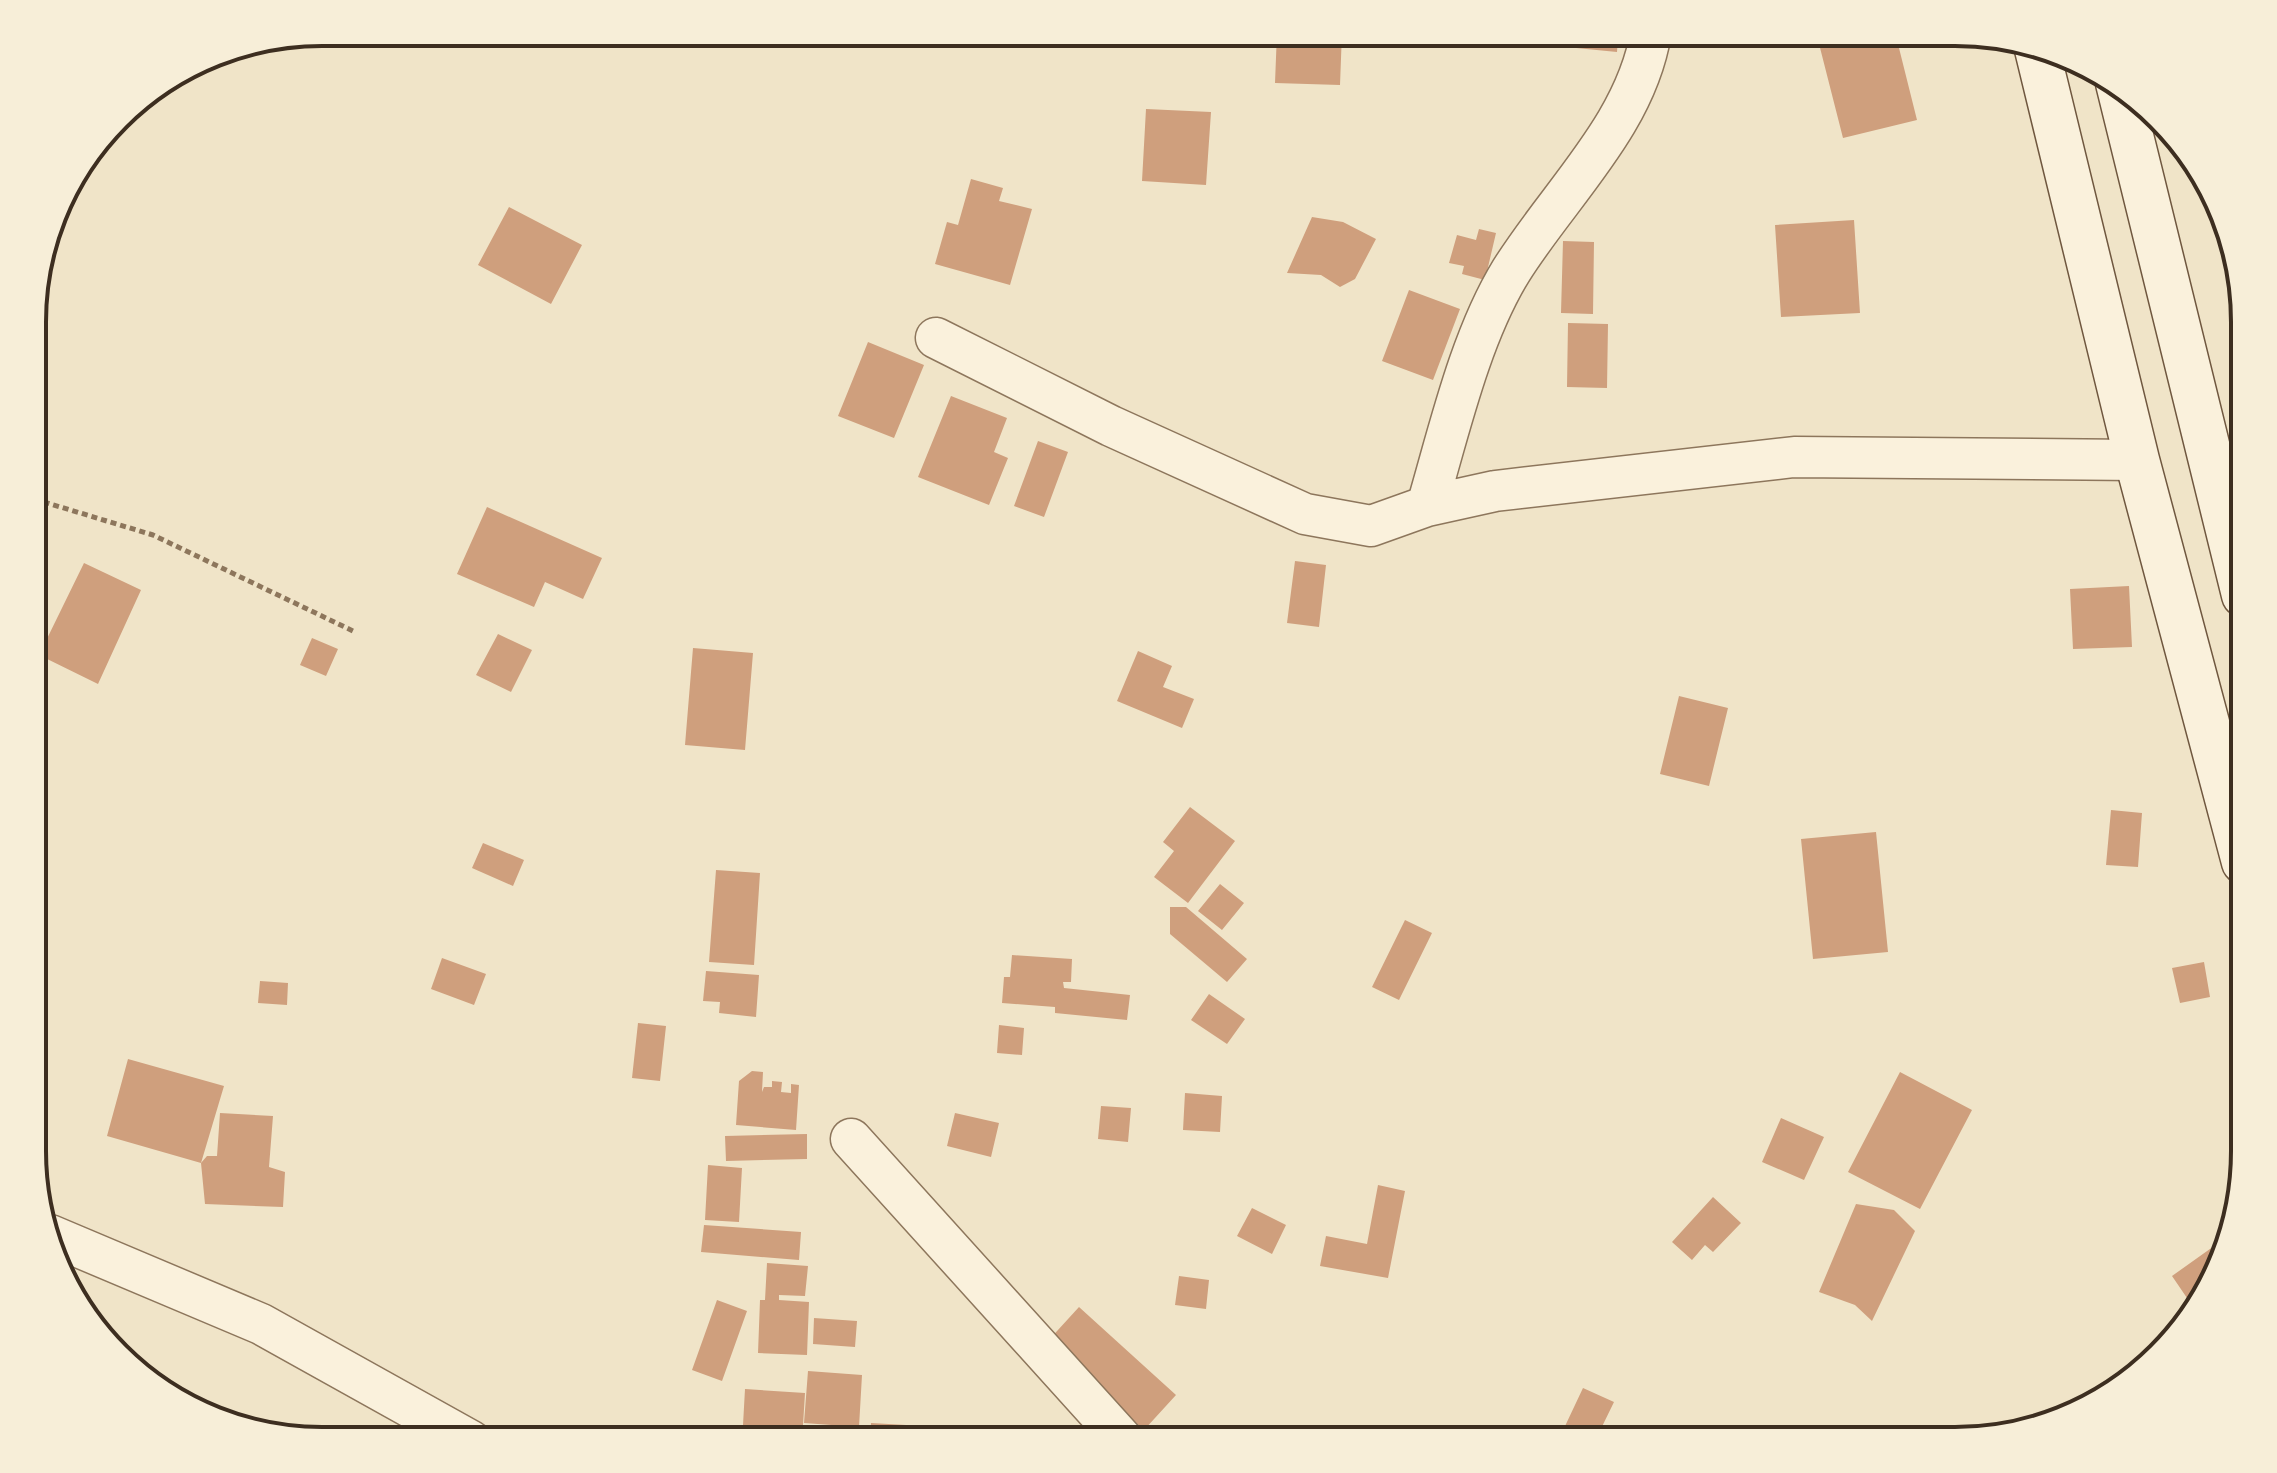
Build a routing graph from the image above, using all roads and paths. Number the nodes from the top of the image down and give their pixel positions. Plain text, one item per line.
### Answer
1 (1649, 46) edge
2 (2040, 60) edge
3 (2123, 103) edge
4 (936, 338) dead end
5 (2137, 460) junction
6 (46, 503) edge
7 (1427, 506) junction
8 (2230, 538) edge
9 (353, 631) dead end
10 (2230, 809) edge
11 (851, 1139) dead end
12 (61, 1240) edge
13 (446, 1427) edge
14 (1111, 1427) edge

1 - 7 street
2 - 5 street
3 - 8 street
4 - 7 street
5 - 7 street
5 - 10 street
6 - 9 path
11 - 14 street
12 - 13 street

